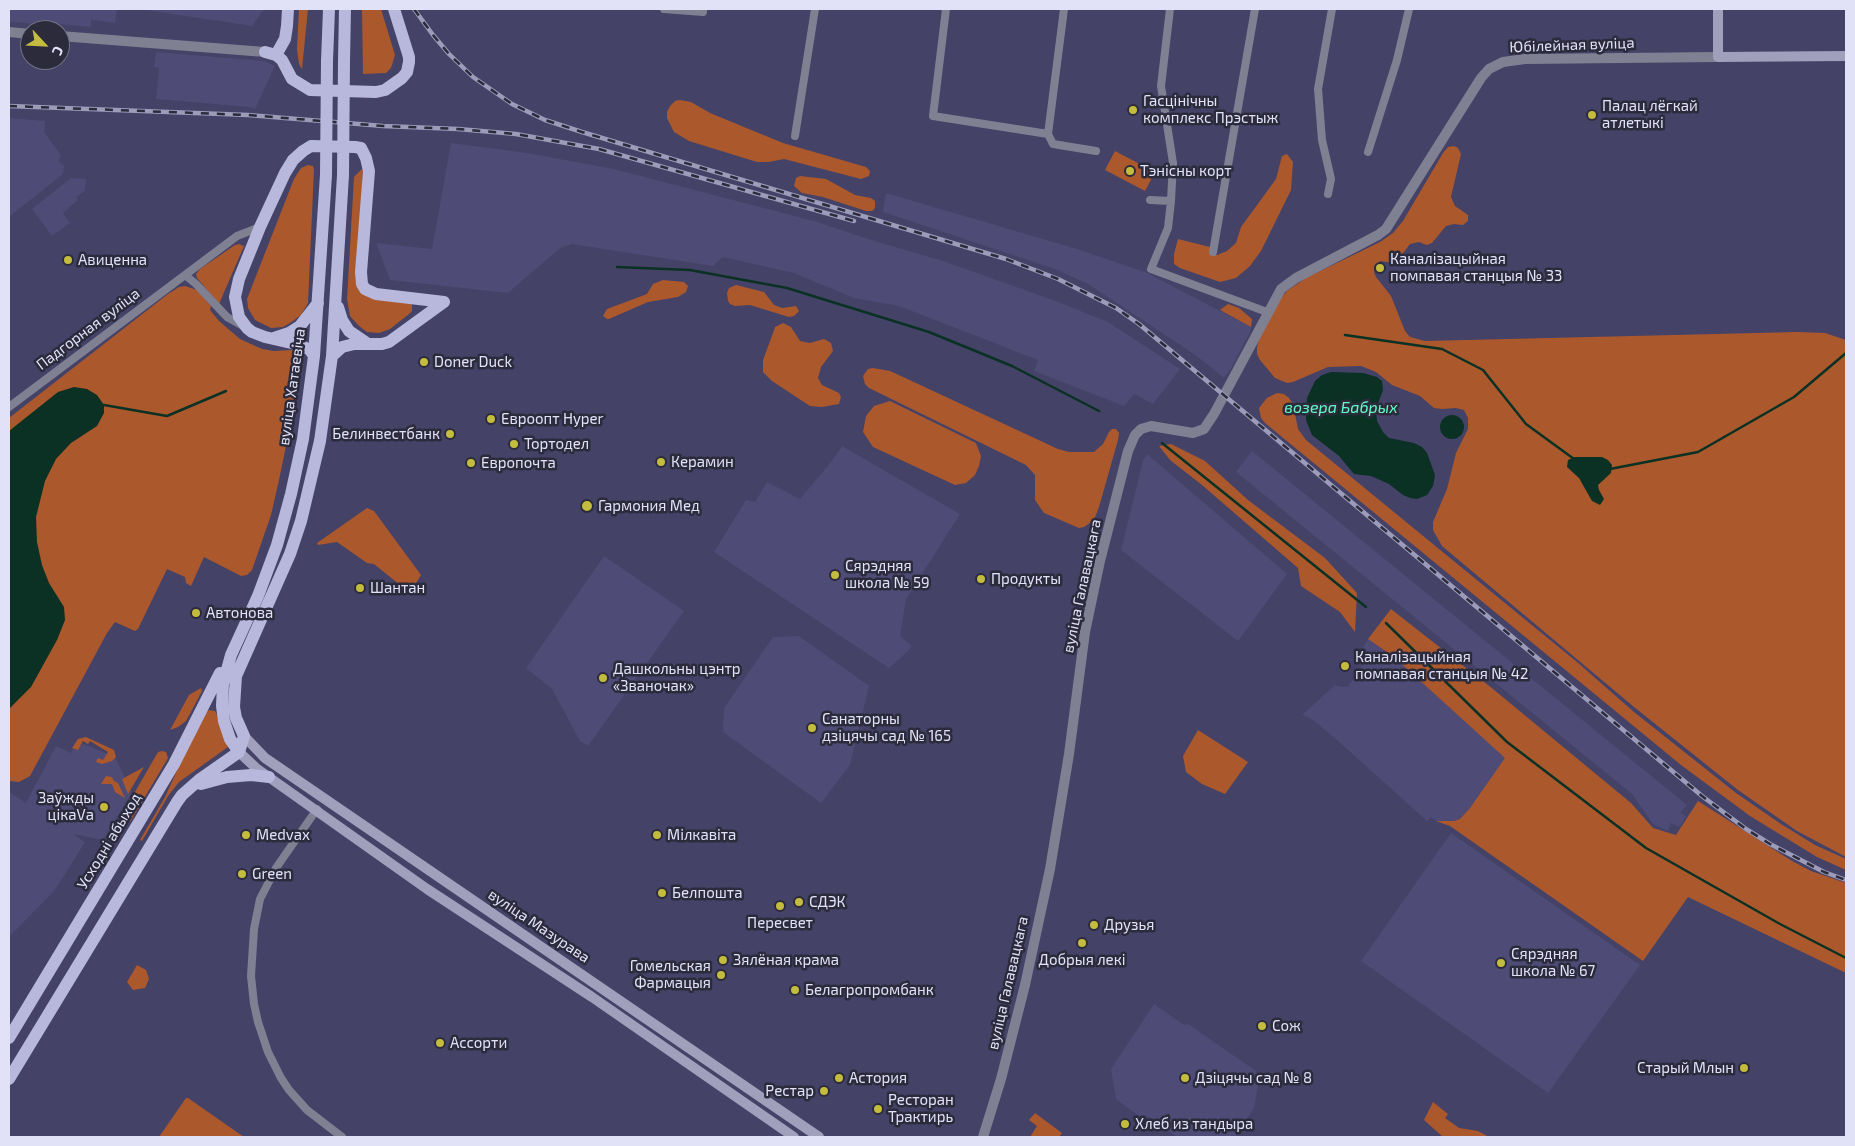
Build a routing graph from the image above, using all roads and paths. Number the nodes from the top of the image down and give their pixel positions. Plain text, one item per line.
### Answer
1 (288, 9) edge
2 (329, 9) edge
3 (345, 9) edge
4 (394, 9) edge
5 (664, 9) edge
6 (815, 9) edge
7 (946, 9) edge
8 (1064, 9) edge
9 (1170, 9) edge
10 (1255, 9) edge
11 (1332, 9) edge
12 (1409, 9) edge
13 (1718, 9) edge
14 (703, 10) edge
15 (70, 37) edge
16 (271, 54) junction
17 (1846, 56) edge
18 (1718, 58) junction
19 (1048, 134) junction
20 (795, 136) dead end
21 (1096, 151) dead end
22 (1368, 152) dead end
23 (1328, 194) dead end
24 (1150, 200) dead end
25 (1171, 201) junction
26 (260, 227) junction
27 (1213, 252) dead end
28 (185, 275) junction
29 (319, 301) junction
30 (336, 302) junction
31 (1267, 312) junction
32 (247, 328) junction
33 (272, 339) junction
34 (368, 344) junction
35 (314, 356) junction
36 (332, 356) junction
37 (9, 407) edge
38 (230, 655) junction
39 (244, 736) junction
40 (238, 752) junction
41 (269, 777) junction
42 (189, 789) junction
43 (325, 797) junction
44 (317, 809) junction
45 (120, 855) junction
46 (138, 865) junction
47 (9, 1038) edge
48 (9, 1079) edge
49 (342, 1137) edge
50 (794, 1137) edge
51 (819, 1137) edge
52 (983, 1137) edge

1 - 16 main road
2 - 29 main road, вуліца Хатаевіча, bridge
3 - 30 main road, bridge
4 - 16 main road
5 - 14 street
6 - 20 street
7 - 19 street
8 - 19 street
9 - 25 street
10 - 27 street
11 - 23 street
12 - 22 street
13 - 18 main road
15 - 16 street
17 - 18 main road, Юбілейная вуліца
18 - 31 street, Юбілейная вуліца
19 - 21 street
24 - 25 street
25 - 31 street
26 - 28 street, Падгорная вуліца
26 - 32 main road
26 - 34 main road
28 - 32 street
28 - 37 street, Падгорная вуліца
29 - 33 main road
29 - 35 main road, вуліца Хатаевіча
30 - 34 main road
30 - 36 main road
31 - 52 street, вуліца Галавацкага
32 - 33 main road
33 - 35 main road
34 - 36 main road
35 - 38 main road, вуліца Хатаевіча
36 - 39 main road
38 - 40 main road, вуліца Хатаевіча
38 - 45 main road, Усходні абыход
39 - 40 main road
39 - 43 main road, вуліца Мазурава
40 - 41 main road, вуліца Мазурава
40 - 42 main road
41 - 42 main road
41 - 44 main road, вуліца Мазурава
42 - 46 main road
43 - 44 main road
43 - 51 main road, вуліца Мазурава
44 - 49 street
44 - 50 main road, вуліца Мазурава
45 - 46 main road
45 - 47 main road, Усходні абыход
46 - 48 main road

